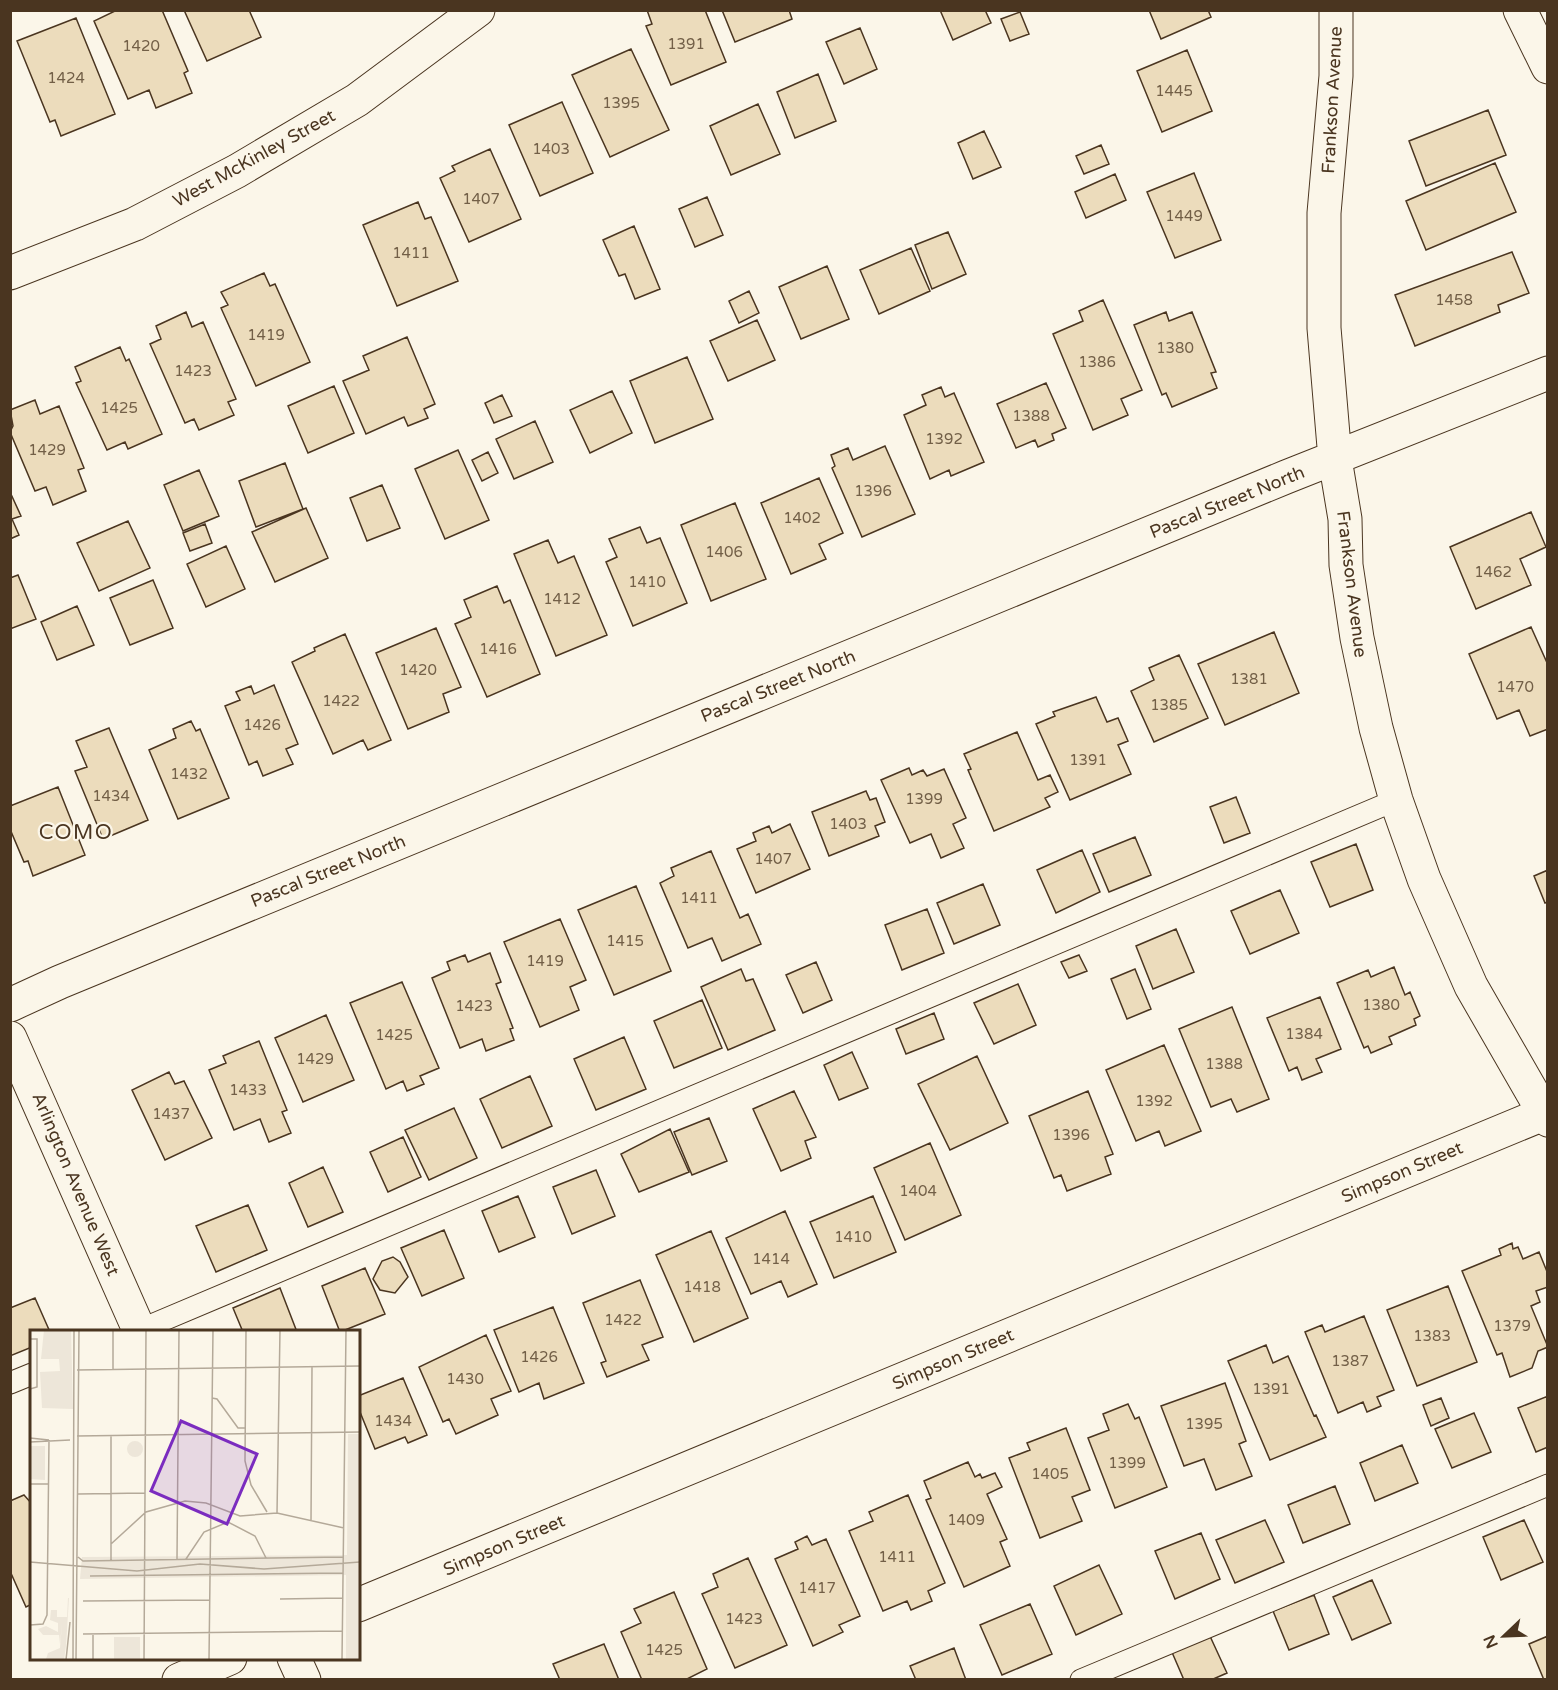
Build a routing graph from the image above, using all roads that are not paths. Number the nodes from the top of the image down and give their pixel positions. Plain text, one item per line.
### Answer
1 (478, 10) edge
2 (1336, 10) edge
3 (1520, 10) edge
4 (1548, 67) edge
5 (10, 273) edge
6 (1548, 374) edge
7 (1335, 459) junction
8 (1396, 800) junction
9 (10, 1005) edge
10 (10, 1038) edge
11 (1546, 1115) edge
12 (138, 1330) edge
13 (140, 1330) edge
14 (30, 1375) edge
15 (10, 1383) edge
16 (1548, 1485) edge
17 (360, 1604) edge
18 (228, 1660) edge
19 (294, 1660) edge
20 (179, 1680) edge
21 (304, 1680) edge
22 (1082, 1680) edge

1 - 5 street, West McKinley Street
2 - 7 street, Frankson Avenue
3 - 4 street
6 - 7 street, Pascal Street North
7 - 8 street, Frankson Avenue
7 - 9 street, Pascal Street North
8 - 11 street, Frankson Avenue
8 - 13 lane
10 - 12 street, Arlington Avenue West
11 - 17 street, Simpson Street
14 - 15 lane
16 - 22 lane
18 - 20 street
19 - 21 street

